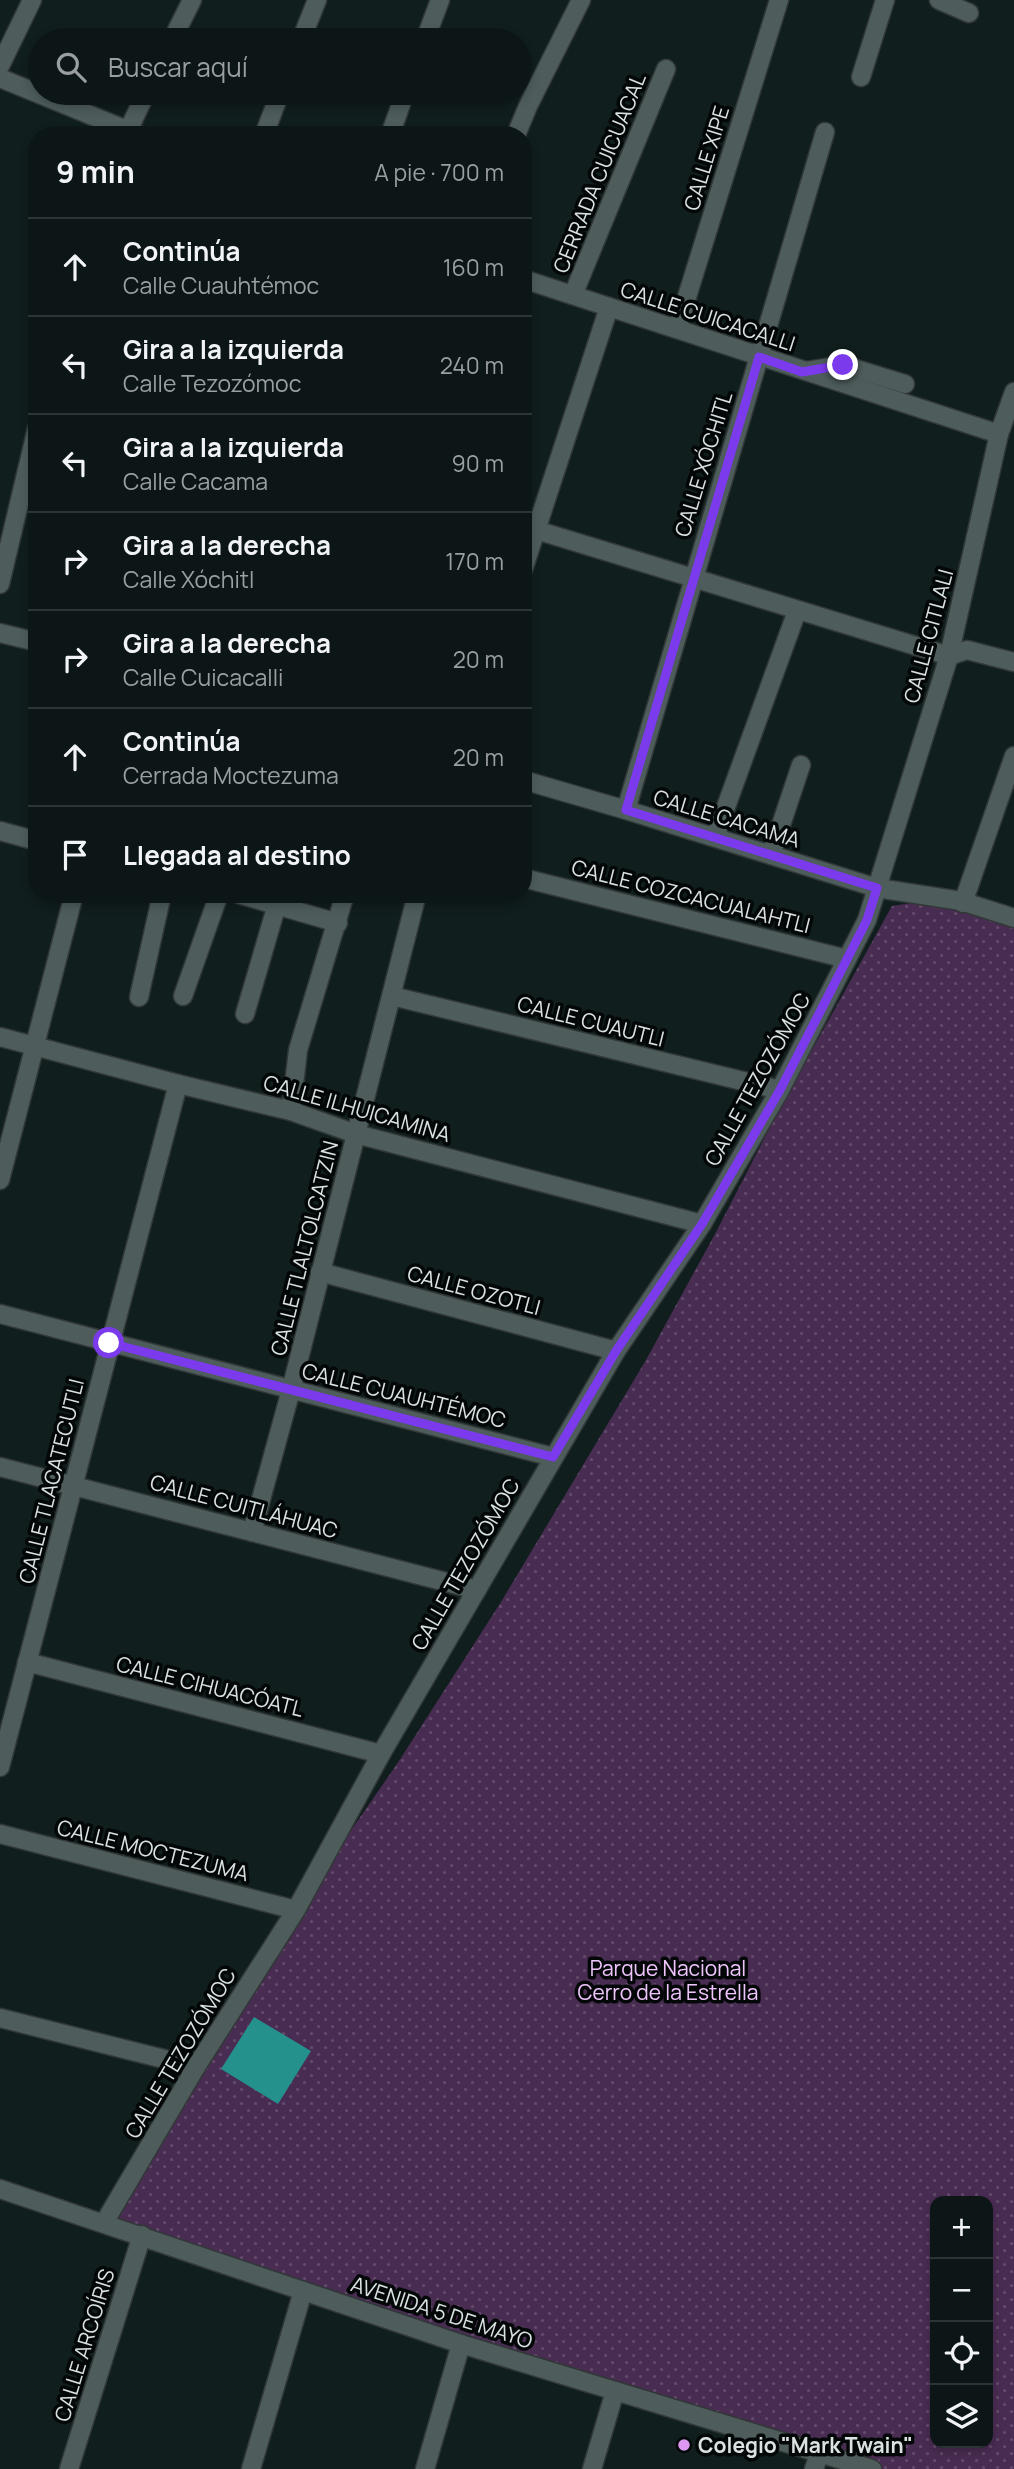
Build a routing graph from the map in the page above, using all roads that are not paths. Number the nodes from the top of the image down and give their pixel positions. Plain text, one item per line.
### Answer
1 (32, 0) edge
2 (192, 0) edge
3 (317, 0) edge
4 (440, 0) edge
5 (581, 0) edge
6 (779, 0) edge
7 (885, 0) edge
8 (939, 0) edge
9 (970, 13) dead end
10 (178, 28) edge
11 (306, 28) edge
12 (430, 28) edge
13 (0, 65) edge
14 (666, 69) dead end
15 (861, 77) dead end
16 (0, 78) edge
17 (28, 90) edge
18 (532, 96) edge
19 (64, 105) edge
20 (142, 105) edge
21 (275, 105) edge
22 (401, 105) edge
23 (528, 105) edge
24 (114, 126) edge
25 (134, 126) edge
26 (267, 126) edge
27 (393, 126) edge
28 (519, 126) edge
29 (825, 132) dead end
30 (532, 282) edge
31 (573, 295) junction
32 (609, 307) junction
33 (677, 329) junction
34 (759, 357) junction
35 (802, 372) junction
36 (905, 384) dead end
37 (1014, 392) edge
38 (999, 434) junction
39 (28, 466) edge
40 (532, 522) edge
41 (532, 529) edge
42 (693, 579) junction
43 (0, 584) edge
44 (797, 611) junction
45 (0, 633) edge
46 (28, 640) edge
47 (949, 656) junction
48 (1014, 662) edge
49 (1014, 756) edge
50 (801, 765) dead end
51 (532, 783) edge
52 (626, 810) junction
53 (0, 831) edge
54 (715, 837) junction
55 (28, 839) edge
56 (771, 855) junction
57 (532, 880) edge
58 (877, 888) junction
59 (72, 903) edge
60 (160, 903) edge
61 (216, 903) edge
62 (278, 903) edge
63 (289, 903) edge
64 (343, 903) edge
65 (415, 903) edge
66 (963, 903) junction
67 (1014, 918) edge
68 (338, 923) junction
69 (847, 959) junction
70 (183, 996) dead end
71 (392, 996) junction
72 (139, 997) dead end
73 (245, 1014) dead end
74 (0, 1037) edge
75 (34, 1045) junction
76 (178, 1084) junction
77 (780, 1090) junction
78 (291, 1111) junction
79 (356, 1135) junction
80 (0, 1180) edge
81 (702, 1224) junction
82 (320, 1272) junction
83 (0, 1314) edge
84 (109, 1343) junction
85 (616, 1351) junction
86 (291, 1390) junction
87 (553, 1457) junction
88 (0, 1467) edge
89 (75, 1486) junction
90 (252, 1532) junction
91 (477, 1590) junction
92 (27, 1662) junction
93 (381, 1754) junction
94 (0, 1767) edge
95 (0, 1834) edge
96 (296, 1910) junction
97 (0, 2018) edge
98 (196, 2067) junction
99 (0, 2189) edge
100 (104, 2223) junction
101 (142, 2235) junction
102 (303, 2291) junction
103 (461, 2344) junction
104 (615, 2391) junction
105 (817, 2461) edge
106 (69, 2469) edge
107 (251, 2469) edge
108 (425, 2469) edge
109 (592, 2469) edge
110 (872, 2469) edge

1 - 13 street
2 - 10 street
3 - 11 street
4 - 12 street
5 - 18 street
6 - 33 street, CALLE XIPE
7 - 15 street
8 - 9 street
14 - 31 street, CERRADA CUICUACAL
16 - 17 street
19 - 24 street
20 - 25 street
21 - 26 street
22 - 27 street
23 - 28 street
29 - 34 street, CALLE XÓCHITL
30 - 31 street, CALLE CUICACALLI
31 - 32 street, CALLE CUICACALLI
32 - 33 street, CALLE CUICACALLI
32 - 40 street
33 - 34 street, CALLE CUICACALLI
34 - 35 street, CALLE CUICACALLI
34 - 42 street, CALLE XÓCHITL
35 - 36 street
35 - 38 street, CALLE CUICACALLI
37 - 38 street, CALLE CITLALI
38 - 47 street, CALLE CITLALI
39 - 43 street
41 - 42 street
42 - 44 street
42 - 52 street, CALLE XÓCHITL
44 - 47 street
44 - 54 street
45 - 46 street
47 - 48 street
47 - 58 street, CALLE CITLALI
49 - 66 street
50 - 56 street
51 - 52 street, CALLE CACAMA
52 - 54 street, CALLE CACAMA
53 - 55 street
54 - 56 street, CALLE CACAMA
56 - 58 street, CALLE CACAMA
57 - 69 street, CALLE COZCACUALAHTLI
58 - 66 street, CALLE CACAMA
58 - 69 street, CALLE TEZOZÓMOC
59 - 75 street
60 - 72 street
61 - 70 street
62 - 73 street
63 - 68 street
64 - 68 street
65 - 71 street, CALLE TLALTOLCATZIN
66 - 67 street, CALLE CACAMA
68 - 78 street
69 - 77 street, CALLE TEZOZÓMOC
71 - 77 street, CALLE CUAUTLI
71 - 79 street, CALLE TLALTOLCATZIN
74 - 75 street, CALLE ILHUICAMINA
75 - 76 street, CALLE ILHUICAMINA
75 - 80 street
76 - 78 street, CALLE ILHUICAMINA
76 - 84 street, CALLE TLACATECUTLI
77 - 81 street, CALLE TEZOZÓMOC
78 - 79 street, CALLE ILHUICAMINA
79 - 81 street, CALLE ILHUICAMINA
79 - 82 street, CALLE TLALTOLCATZIN
81 - 85 street, CALLE TEZOZÓMOC
82 - 85 street, CALLE OZOTLI
82 - 86 street, CALLE TLALTOLCATZIN
83 - 84 street, CALLE CUAUHTÉMOC
84 - 86 street, CALLE CUAUHTÉMOC
84 - 89 street, CALLE TLACATECUTLI
85 - 87 street, CALLE TEZOZÓMOC
86 - 87 street, CALLE CUAUHTÉMOC
86 - 90 street, CALLE TLALTOLCATZIN
87 - 91 street, CALLE TEZOZÓMOC
88 - 89 street, CALLE CUITLÁHUAC
89 - 90 street, CALLE CUITLÁHUAC
89 - 92 street, CALLE TLACATECUTLI
90 - 91 street, CALLE CUITLÁHUAC
91 - 93 street, CALLE TEZOZÓMOC
92 - 93 street, CALLE CIHUACÓATL
92 - 94 street, CALLE TLACATECUTLI
93 - 96 street, CALLE TEZOZÓMOC
95 - 96 street, CALLE MOCTEZUMA
96 - 98 street, CALLE TEZOZÓMOC
97 - 98 street
98 - 100 street, CALLE TEZOZÓMOC
99 - 100 street, AVENIDA 5 DE MAYO
100 - 101 street, AVENIDA 5 DE MAYO
101 - 102 street, AVENIDA 5 DE MAYO
101 - 106 street, CALLE ARCOÍRIS
102 - 103 street, AVENIDA 5 DE MAYO
102 - 107 street
103 - 104 street, AVENIDA 5 DE MAYO
103 - 108 street
104 - 105 street, AVENIDA 5 DE MAYO
104 - 109 street
105 - 110 street, AVENIDA 5 DE MAYO

